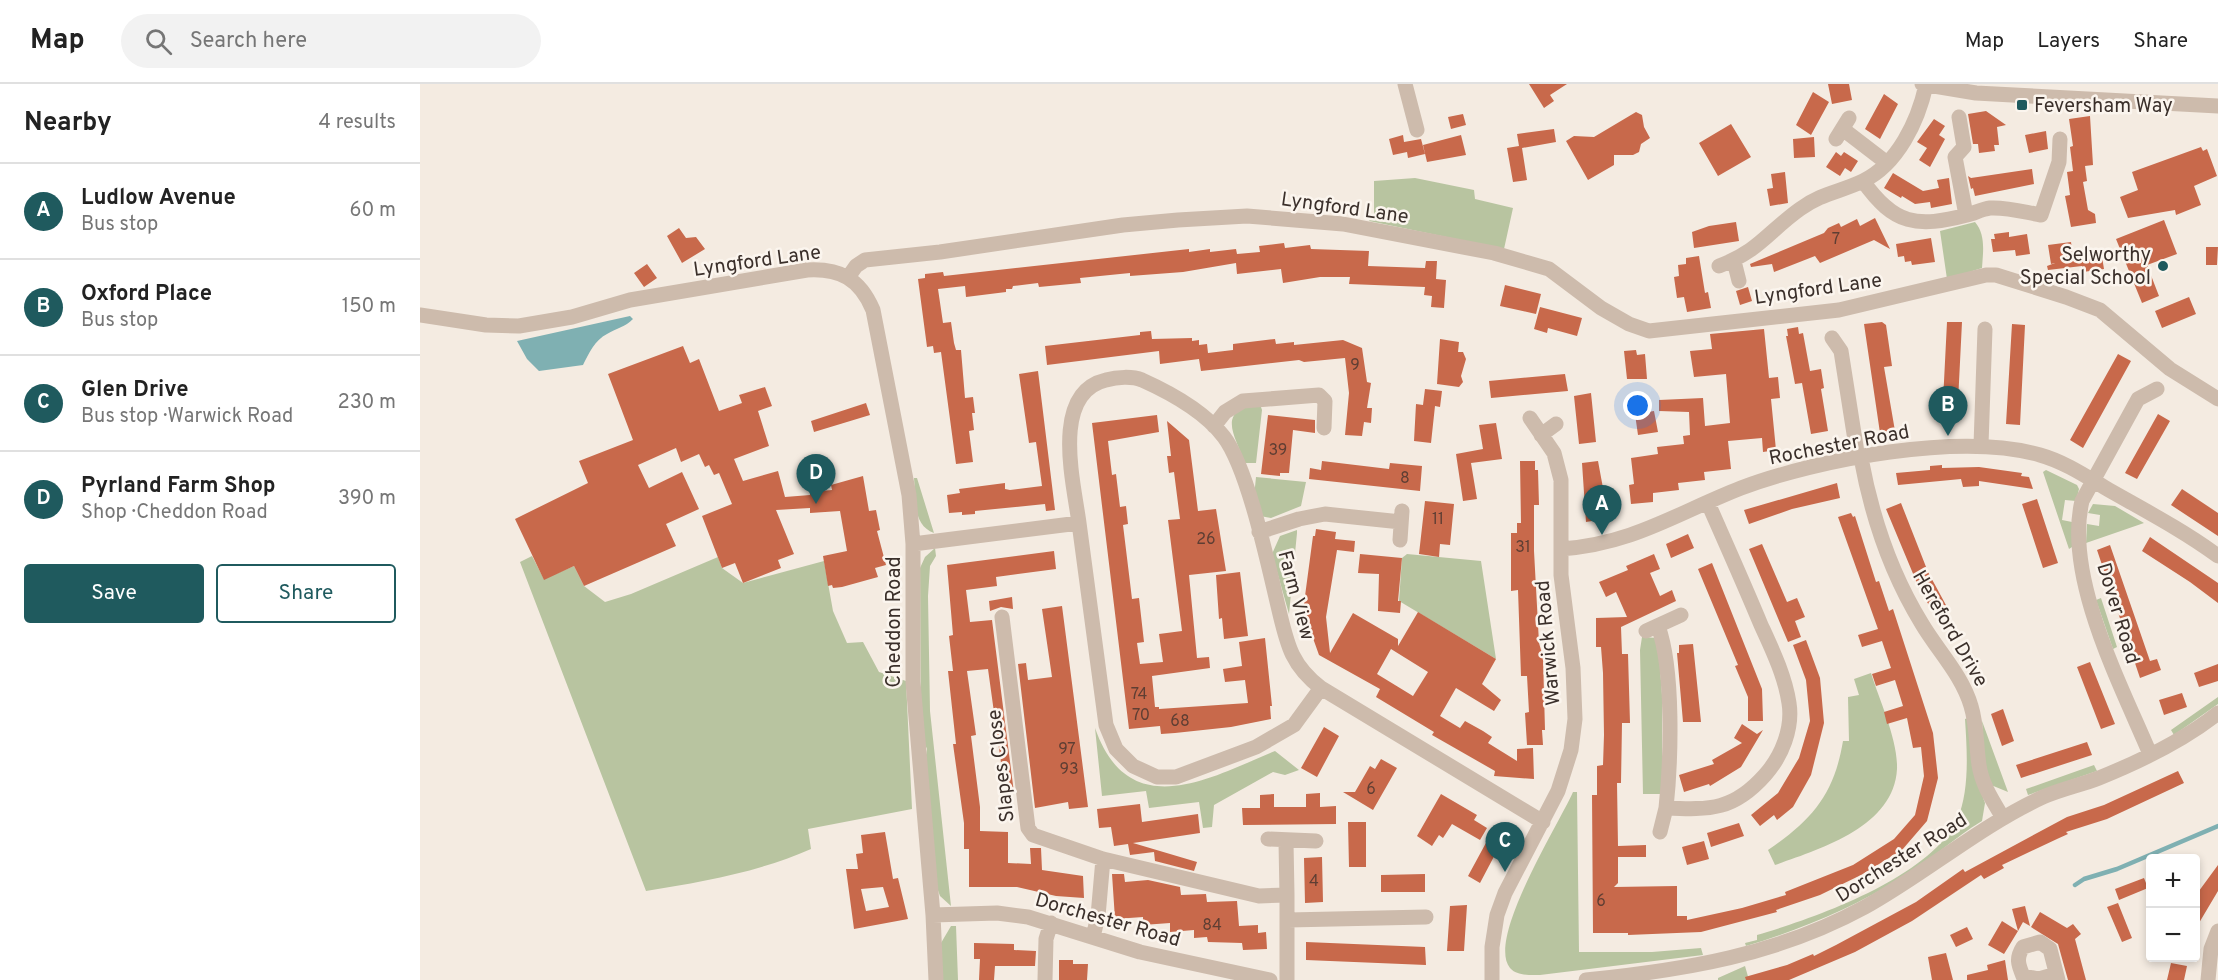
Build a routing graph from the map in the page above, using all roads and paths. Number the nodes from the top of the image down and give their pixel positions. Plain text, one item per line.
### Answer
1 (1405, 84) edge
2 (1924, 85) edge
3 (2045, 90) edge
4 (2218, 106) edge
5 (1959, 117) dead end
6 (1843, 129) dead end
7 (1418, 130) dead end
8 (2060, 139) dead end
9 (1887, 163) junction
10 (1863, 181) junction
11 (1966, 215) junction
12 (1734, 261) junction
13 (1719, 266) dead end
14 (849, 276) junction
15 (1739, 281) dead end
16 (420, 315) edge
17 (1985, 329) dead end
18 (1832, 338) dead end
19 (2157, 389) dead end
20 (2218, 399) edge
21 (1530, 418) dead end
22 (1556, 424) dead end
23 (1214, 426) junction
24 (1324, 428) dead end
25 (1541, 435) junction
26 (1982, 445) junction
27 (1859, 458) junction
28 (2093, 480) junction
29 (1708, 503) junction
30 (1079, 523) junction
31 (1259, 532) junction
32 (1400, 540) dead end
33 (914, 544) junction
34 (1561, 549) junction
35 (2218, 556) edge
36 (1681, 615) dead end
37 (1002, 617) dead end
38 (1321, 688) junction
39 (2218, 713) edge
40 (2150, 754) junction
41 (1666, 808) junction
42 (2003, 818) junction
43 (1543, 822) junction
44 (1660, 832) dead end
45 (1268, 839) dead end
46 (1316, 841) dead end
47 (1286, 842) junction
48 (1103, 859) junction
49 (1287, 895) junction
50 (933, 915) junction
51 (1426, 917) dead end
52 (1288, 920) junction
53 (1051, 923) junction
54 (2218, 931) edge
55 (1093, 937) junction
56 (2212, 974) edge
57 (1223, 976) edge
58 (936, 980) edge
59 (1045, 980) edge
60 (1270, 980) edge
61 (1287, 980) edge
62 (1492, 980) edge
63 (1586, 980) edge

1 - 7 street
2 - 3 street
2 - 9 street
3 - 4 street
5 - 11 street
6 - 9 street
8 - 11 street
9 - 10 street
10 - 11 street
10 - 12 street
12 - 13 street
12 - 15 street
14 - 16 street, Lyngford Lane
14 - 20 street, Lyngford Lane
14 - 33 street, Cheddon Road
17 - 26 street
18 - 27 street, Hereford Drive
19 - 28 street, Dover Road
21 - 25 street, Warwick Road
22 - 25 street
23 - 24 street
23 - 30 street, Farm View
23 - 31 street, Farm View
25 - 34 street, Warwick Road
26 - 27 street, Rochester Road
26 - 28 street, Rochester Road
27 - 29 street, Rochester Road
27 - 42 street, Hereford Drive
28 - 35 street, Rochester Road
28 - 40 street, Dover Road
29 - 34 street, Rochester Road
29 - 41 street
30 - 33 street
30 - 38 street, Farm View
31 - 32 street
31 - 38 street, Farm View
33 - 50 street, Cheddon Road
34 - 43 street, Warwick Road
36 - 41 street
37 - 48 street, Slapes Close
38 - 43 street
39 - 40 street, Dorchester Road
40 - 42 street, Dorchester Road
41 - 44 street
42 - 63 street, Dorchester Road
43 - 62 street, Warwick Road
45 - 47 street
46 - 47 street
47 - 49 street
48 - 49 street, Slapes Close
48 - 55 street
49 - 52 street
50 - 53 street, Dorchester Road
50 - 58 street, Cheddon Road
51 - 52 street
52 - 61 street
53 - 55 street, Dorchester Road
53 - 59 street
54 - 56 street
55 - 57 street, Dorchester Road
57 - 60 street, Dorchester Road

